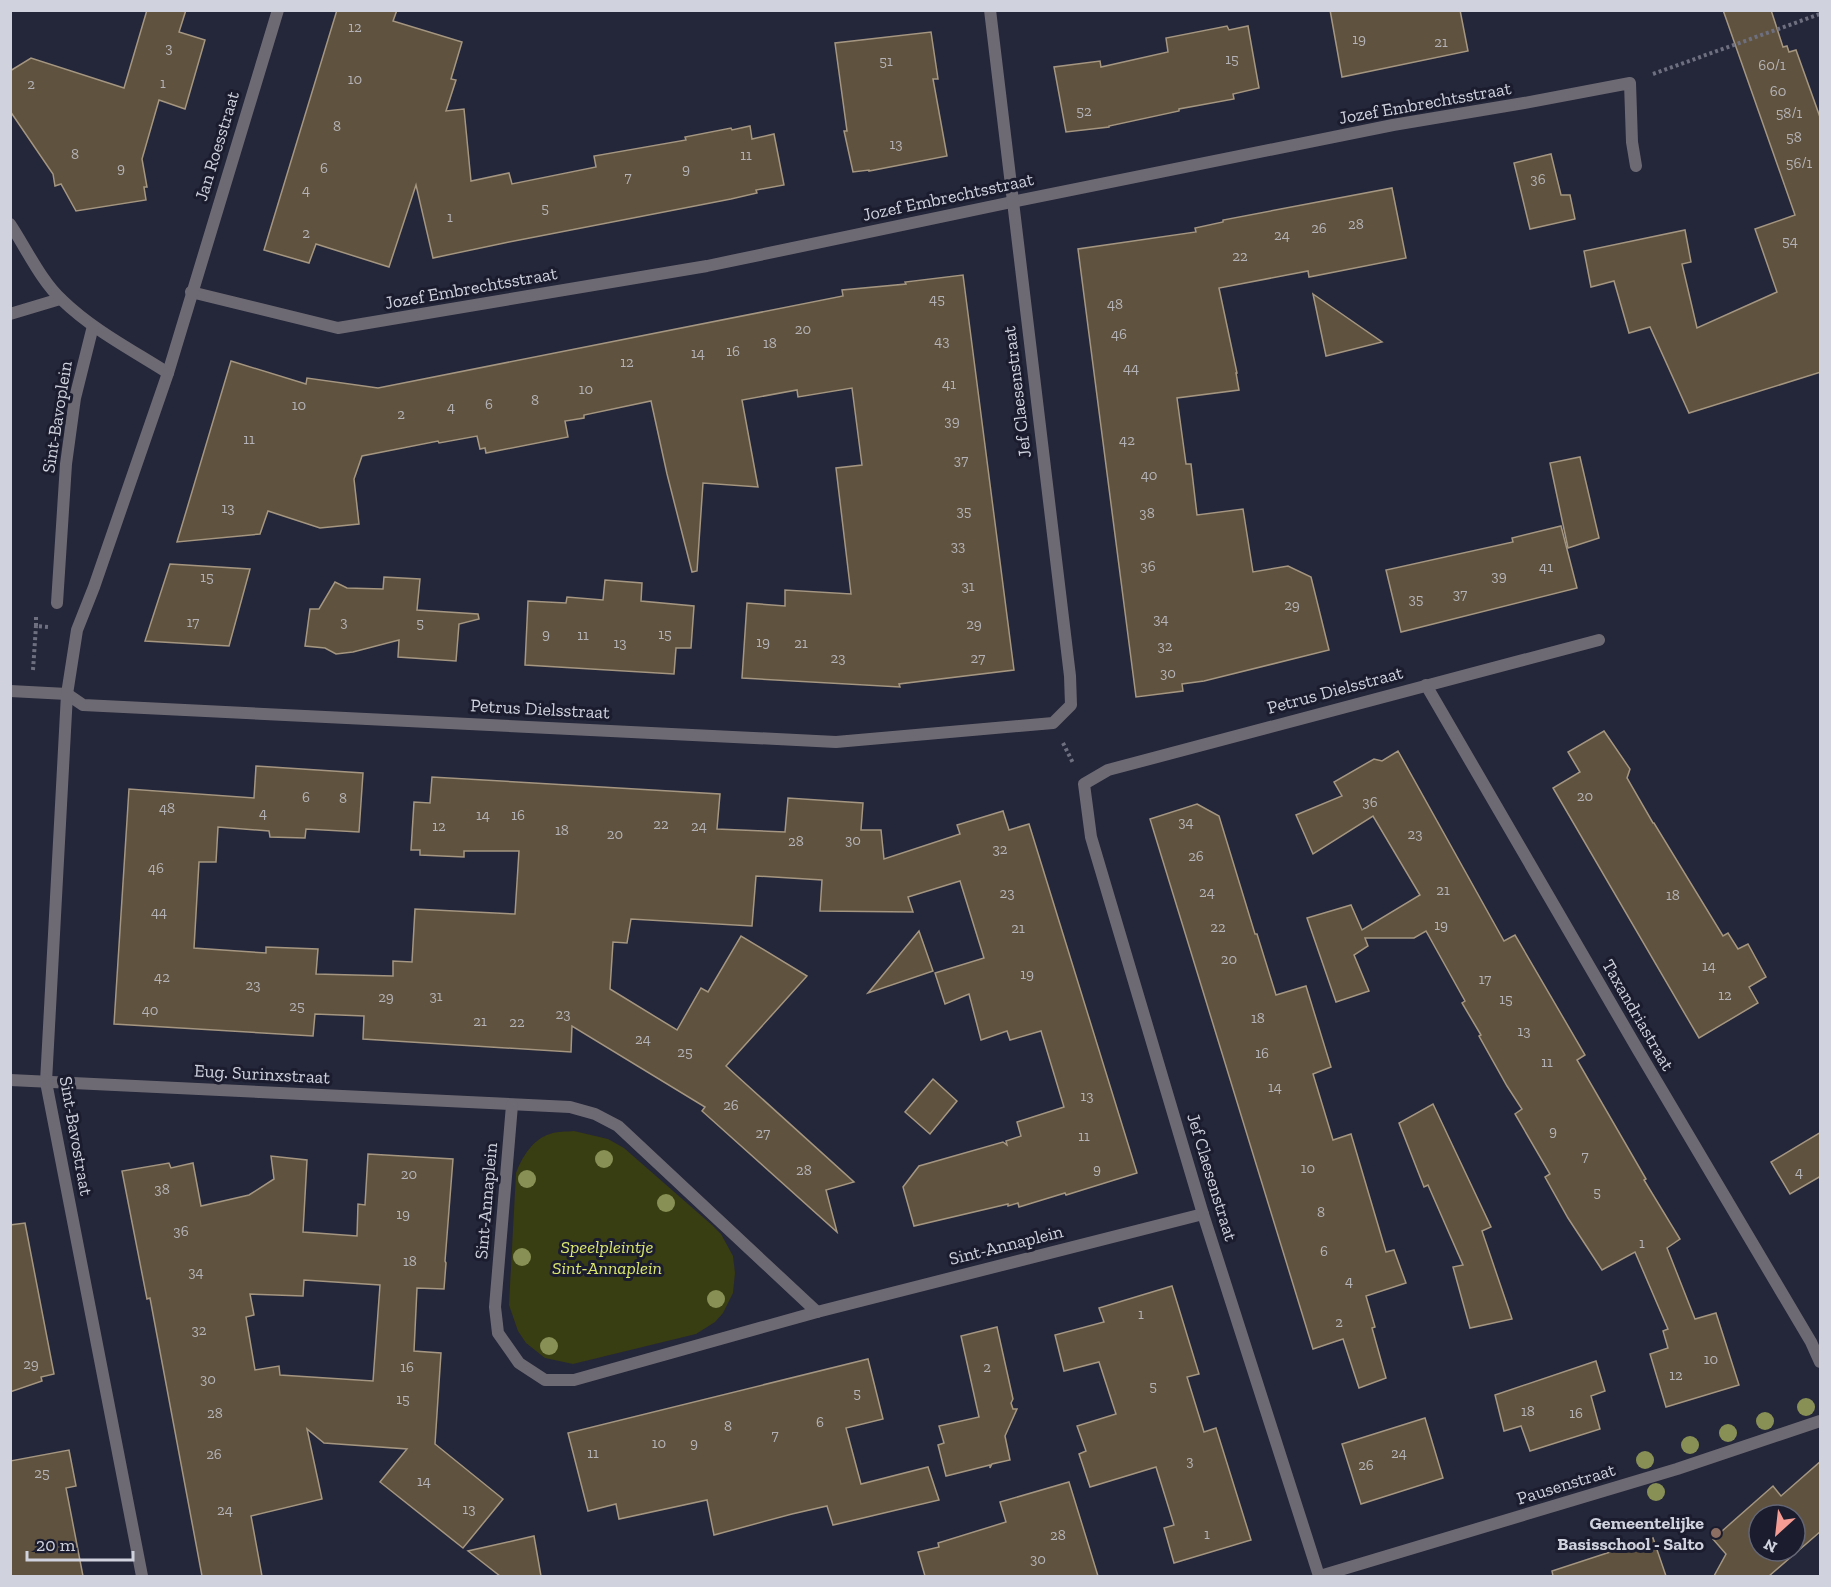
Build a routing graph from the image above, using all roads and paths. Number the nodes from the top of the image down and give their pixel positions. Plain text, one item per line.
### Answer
1 (278, 10) edge
2 (990, 10) edge
3 (1821, 14) edge
4 (1630, 83) junction
5 (1636, 166) dead end
6 (1012, 202) junction
7 (10, 224) edge
8 (191, 292) junction
9 (60, 299) junction
10 (10, 314) edge
11 (93, 326) junction
12 (168, 373) junction
13 (57, 603) dead end
14 (36, 626) dead end
15 (1599, 640) dead end
16 (1426, 685) junction
17 (10, 691) edge
18 (32, 692) junction
19 (67, 694) junction
20 (1053, 723) junction
21 (1084, 784) junction
22 (10, 1080) edge
23 (46, 1082) junction
24 (512, 1105) junction
25 (1203, 1214) junction
26 (817, 1312) junction
27 (1821, 1362) edge
28 (1821, 1421) edge
29 (142, 1576) edge
30 (1320, 1576) edge

1 - 8 street, Jan Roesstraat
2 - 6 street, Jef Claesenstraat
3 - 4 path
4 - 5 street
4 - 6 street, Jozef Embrechtsstraat
6 - 8 street, Jozef Embrechtsstraat
6 - 20 street, Jef Claesenstraat
7 - 9 street
8 - 12 street
9 - 10 street
9 - 11 street
11 - 12 street
11 - 13 street, Sint-Bavoplein
12 - 19 street
14 - 18 path
15 - 16 street, Petrus Dielsstraat
16 - 21 street, Petrus Dielsstraat
16 - 27 street, Taxandriastraat
17 - 18 street
18 - 19 street
19 - 20 street, Petrus Dielsstraat
19 - 23 street, Sint-Bavostraat
20 - 21 path
21 - 25 street, Jef Claesenstraat
22 - 23 street, Eug. Surinxstraat
23 - 24 street, Eug. Surinxstraat
23 - 29 street, Sint-Bavostraat
24 - 26 street
24 - 26 street, Sint-Annaplein
25 - 26 street, Sint-Annaplein
25 - 30 street, Jef Claesenstraat
28 - 30 street, Pausenstraat

